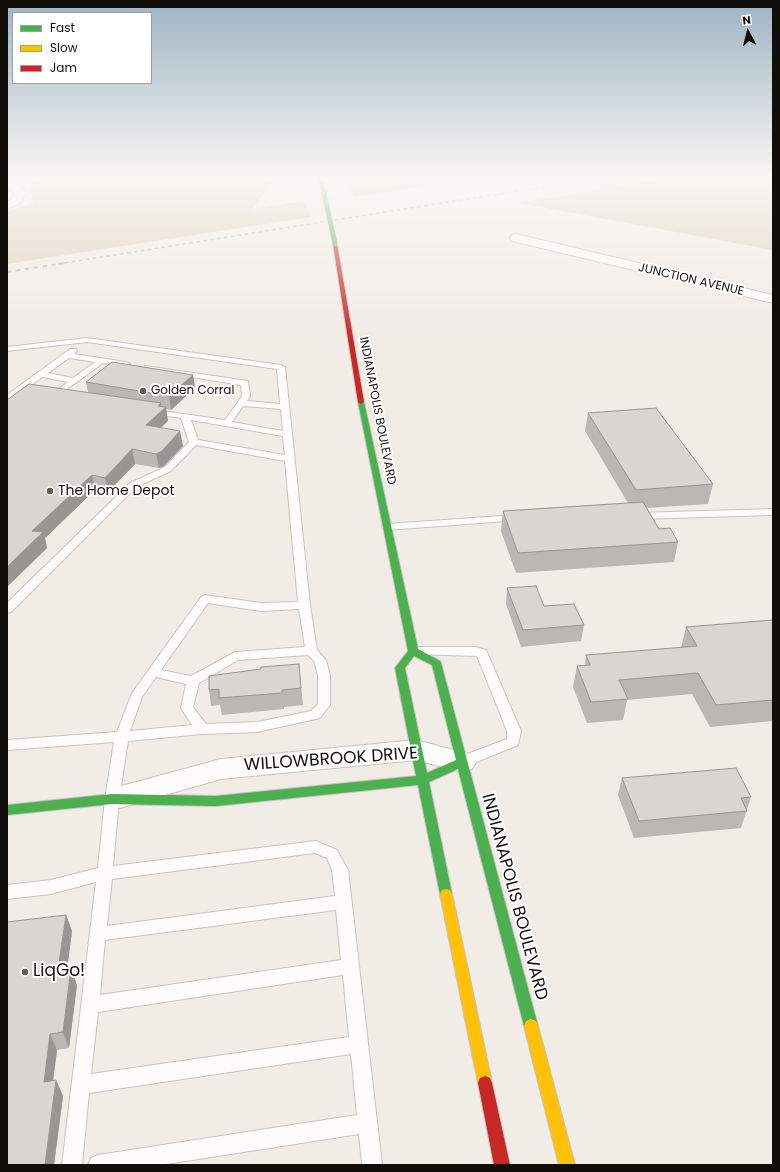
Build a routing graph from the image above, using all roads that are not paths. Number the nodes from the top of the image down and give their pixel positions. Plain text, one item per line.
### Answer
1 (332, 231) edge
2 (516, 238) dead end
3 (773, 299) edge
4 (87, 340) junction
5 (7, 349) edge
6 (67, 355) junction
7 (101, 360) junction
8 (42, 374) junction
9 (74, 381) junction
10 (21, 389) junction
11 (35, 391) edge
12 (71, 397) edge
13 (7, 399) edge
14 (241, 403) junction
15 (285, 407) junction
16 (140, 409) edge
17 (185, 416) junction
18 (227, 423) junction
19 (287, 434) junction
20 (194, 442) junction
21 (290, 459) junction
22 (773, 512) edge
23 (628, 515) edge
24 (529, 518) edge
25 (387, 527) junction
26 (304, 604) junction
27 (7, 609) edge
28 (311, 651) junction
29 (413, 651) junction
30 (153, 672) junction
31 (193, 681) junction
32 (202, 729) junction
33 (122, 736) junction
34 (7, 745) edge
35 (416, 750) junction
36 (462, 762) junction
37 (423, 780) junction
38 (112, 799) junction
39 (7, 810) edge
40 (105, 873) junction
41 (7, 892) edge
42 (343, 902) junction
43 (98, 934) junction
44 (350, 966) junction
45 (90, 1005) junction
46 (358, 1044) junction
47 (81, 1085) junction
48 (367, 1122) junction
49 (72, 1165) edge
50 (98, 1165) edge
51 (372, 1165) edge
52 (502, 1165) edge
53 (567, 1165) edge

1 - 25 main road, INDIANAPOLIS BOULEVARD, bridge
2 - 3 street, JUNCTION AVENUE
4 - 5 lane
4 - 6 lane
4 - 15 lane
6 - 7 lane
6 - 8 lane
7 - 9 lane
7 - 14 lane
8 - 9 lane
8 - 10 lane
9 - 12 lane
10 - 11 lane
10 - 13 lane
14 - 15 lane
14 - 18 lane
15 - 19 lane
16 - 17 lane
17 - 18 lane
17 - 20 lane
18 - 19 lane
19 - 21 lane
20 - 21 lane
20 - 27 lane
21 - 26 lane
22 - 23 lane
24 - 25 lane
25 - 29 main road, INDIANAPOLIS BOULEVARD
26 - 28 lane
26 - 30 lane
28 - 31 lane
28 - 32 lane
29 - 35 main road
29 - 36 main road, INDIANAPOLIS BOULEVARD
29 - 36 lane
30 - 31 lane
30 - 33 lane
31 - 32 lane
32 - 33 lane
33 - 34 lane
33 - 38 lane
35 - 36 street, WILLOWBROOK DRIVE
35 - 37 main road
35 - 38 street, WILLOWBROOK DRIVE
36 - 37 main road, WILLOWBROOK DRIVE
36 - 53 main road, INDIANAPOLIS BOULEVARD
37 - 38 main road, WILLOWBROOK DRIVE
37 - 52 main road
38 - 39 main road, WILLOWBROOK DRIVE
38 - 40 lane
40 - 41 lane
40 - 42 lane
40 - 43 lane
42 - 43 lane
42 - 44 lane
43 - 45 lane
44 - 45 lane
44 - 46 lane
45 - 47 lane
46 - 47 lane
46 - 48 lane
47 - 49 lane
48 - 50 lane
48 - 51 lane

